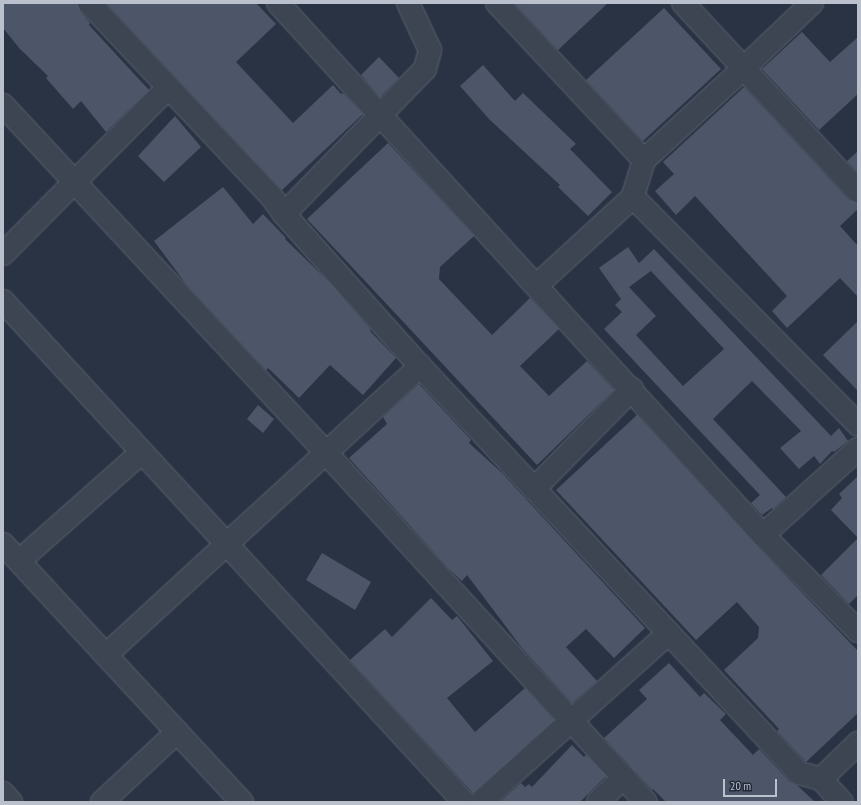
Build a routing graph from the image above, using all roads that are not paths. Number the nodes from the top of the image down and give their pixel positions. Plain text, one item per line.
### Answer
1 (88, 3) edge
2 (278, 3) edge
3 (408, 3) edge
4 (497, 3) edge
5 (683, 3) edge
6 (812, 3) edge
7 (744, 68) junction
8 (168, 88) junction
9 (3, 105) edge
10 (381, 115) junction
11 (644, 160) junction
12 (76, 182) junction
13 (858, 191) edge
14 (633, 197) junction
15 (284, 214) junction
16 (3, 254) edge
17 (537, 285) junction
18 (3, 301) edge
19 (420, 366) junction
20 (632, 389) junction
21 (858, 424) edge
22 (858, 449) edge
23 (142, 452) junction
24 (326, 453) junction
25 (534, 489) junction
26 (763, 535) junction
27 (3, 544) edge
28 (227, 544) junction
29 (19, 561) junction
30 (858, 631) edge
31 (669, 634) junction
32 (106, 655) junction
33 (572, 721) junction
34 (177, 732) junction
35 (858, 743) edge
36 (624, 777) junction
37 (821, 779) junction
38 (3, 793) edge
39 (11, 802) edge
40 (102, 802) edge
41 (242, 802) edge
42 (464, 802) edge
43 (481, 802) edge
44 (598, 802) edge
45 (646, 802) edge
46 (842, 802) edge

1 - 8 street
2 - 10 street
3 - 10 street
4 - 11 street
5 - 7 street
6 - 7 street
7 - 11 street
7 - 13 street
8 - 12 street
8 - 15 street
9 - 12 street
10 - 15 street
10 - 17 street
11 - 14 street
12 - 16 street
12 - 24 street
14 - 17 street
14 - 21 street
15 - 19 street
17 - 20 street
18 - 23 street
19 - 24 street
19 - 25 street
20 - 25 street
20 - 26 street
22 - 26 street
23 - 28 street
23 - 29 street
24 - 28 street
24 - 33 street
25 - 31 street
26 - 30 street
27 - 29 street
28 - 32 street
28 - 42 street
29 - 32 street
31 - 33 street
31 - 37 street
32 - 34 street
33 - 36 street
33 - 43 street
34 - 40 street
34 - 41 street
35 - 37 street
36 - 44 street
36 - 45 street
37 - 46 street
38 - 39 street

